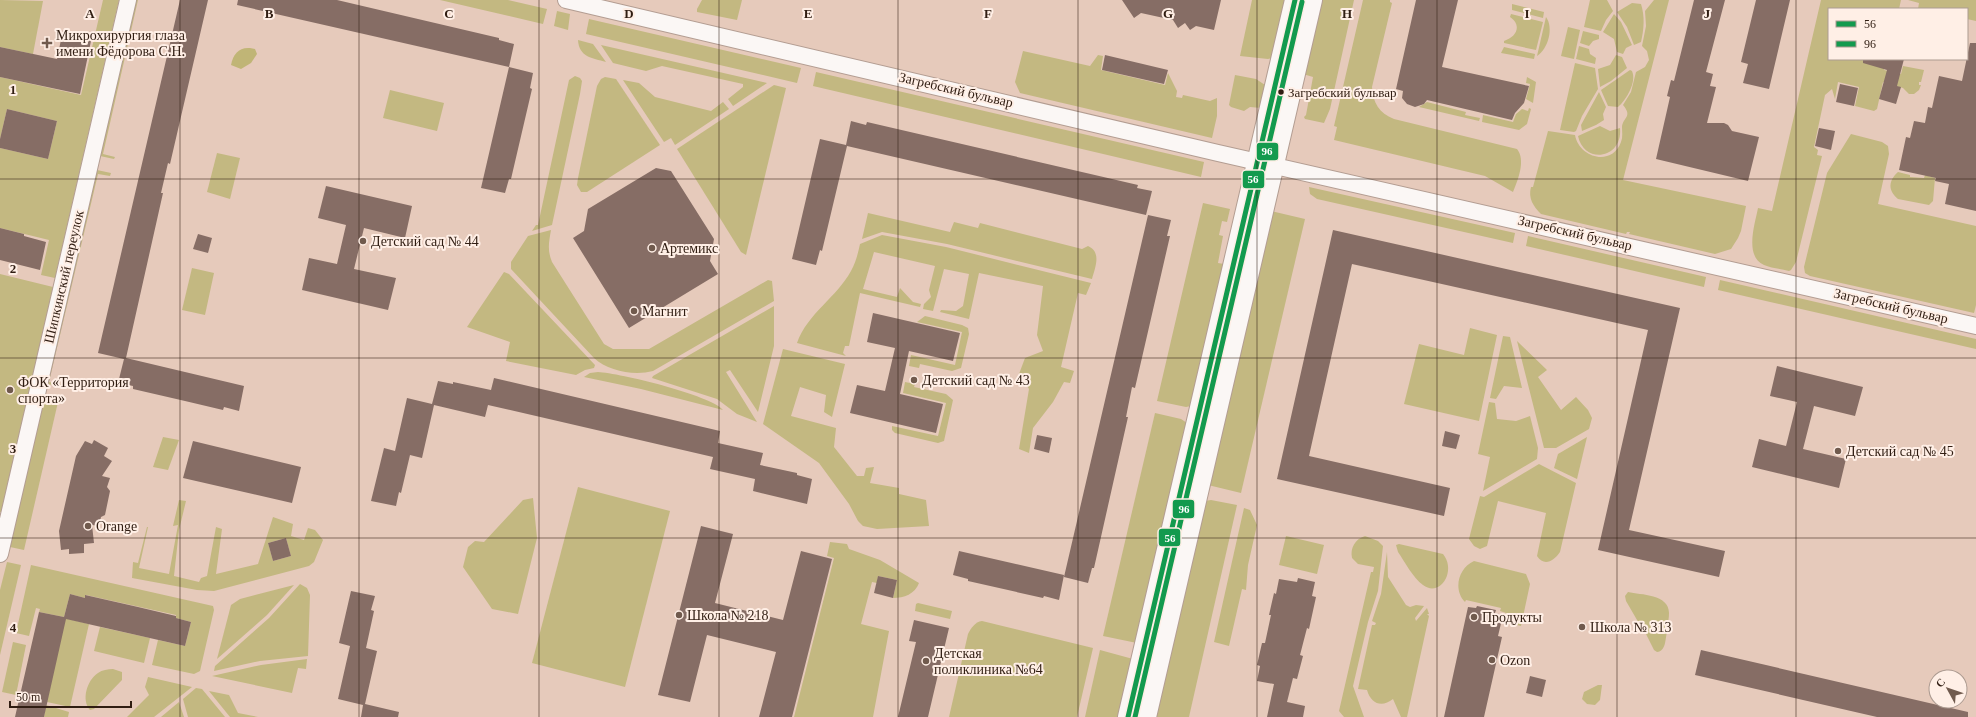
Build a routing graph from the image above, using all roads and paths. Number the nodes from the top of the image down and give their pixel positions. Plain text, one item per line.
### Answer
1 (128, 0) edge
2 (566, 0) edge
3 (1295, 0) edge
4 (1312, 0) edge
5 (1265, 163) junction
6 (1976, 326) edge
7 (0, 554) edge
8 (1128, 717) edge
9 (1146, 717) edge

1 - 7 street, Шипкинский переулок
2 - 5 street, Загребский бульвар
3 - 5 street
4 - 5 street
5 - 6 street, Загребский бульвар
5 - 8 street
5 - 9 street

